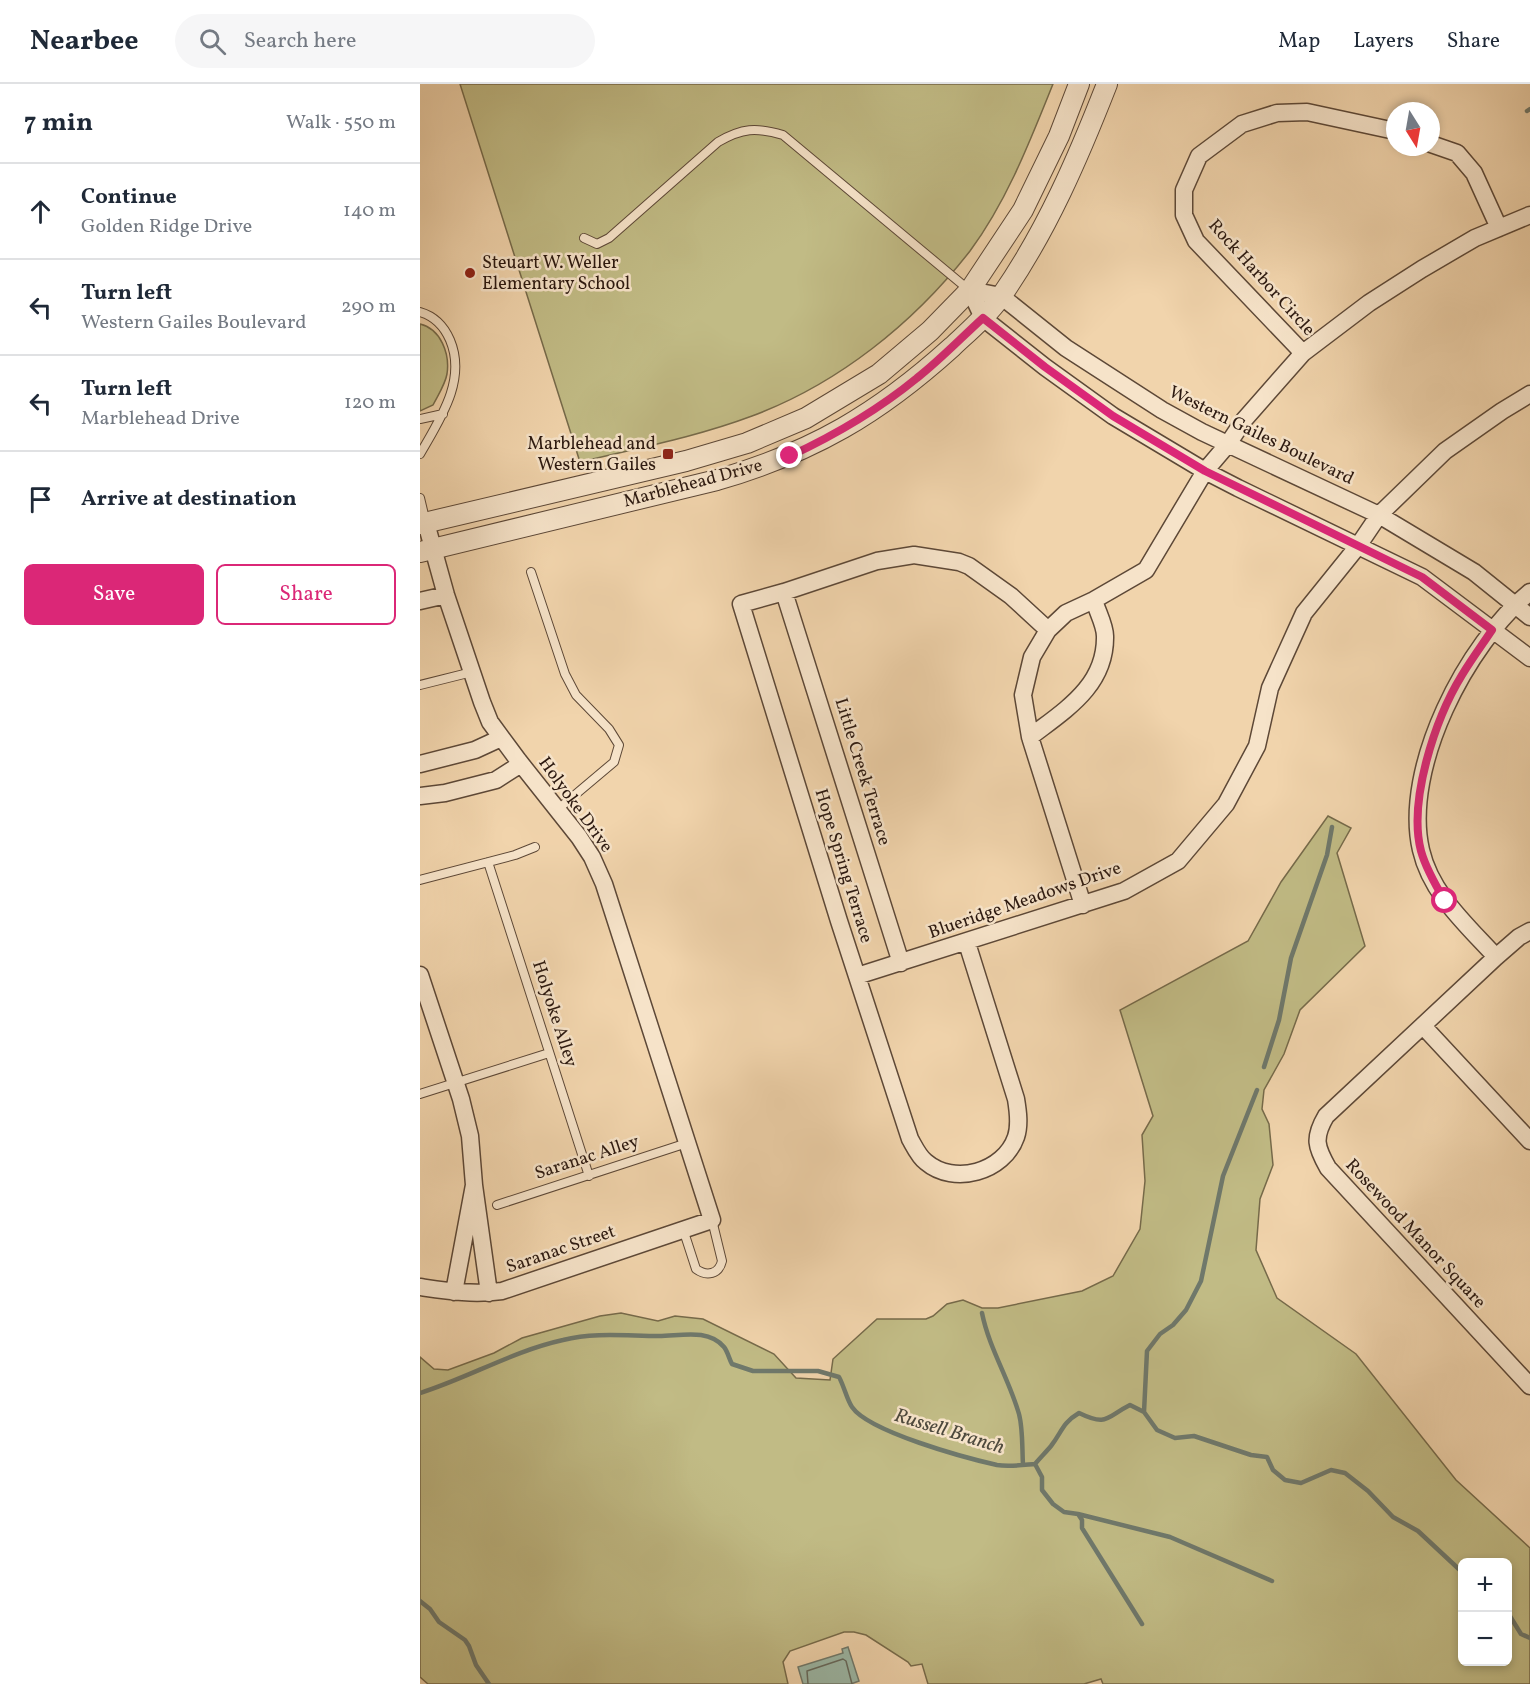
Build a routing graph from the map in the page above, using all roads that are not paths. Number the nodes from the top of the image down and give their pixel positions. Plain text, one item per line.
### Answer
1 (1079, 84) edge
2 (1107, 84) edge
3 (1386, 129) edge
4 (1440, 147) edge
5 (1530, 215) edge
6 (1499, 228) junction
7 (584, 238) dead end
8 (969, 290) junction
9 (1001, 296) junction
10 (420, 312) edge
11 (983, 318) junction
12 (1303, 353) junction
13 (1530, 394) edge
14 (443, 414) junction
15 (420, 419) edge
16 (1228, 444) junction
17 (420, 454) edge
18 (1205, 471) junction
19 (420, 498) edge
20 (1379, 515) junction
21 (423, 524) edge
22 (1358, 546) junction
23 (426, 551) edge
24 (531, 572) dead end
25 (784, 592) junction
26 (1530, 592) edge
27 (446, 595) junction
28 (1094, 600) junction
29 (420, 602) edge
30 (1515, 604) junction
31 (1530, 617) edge
32 (1048, 630) junction
33 (1492, 630) junction
34 (1530, 658) edge
35 (472, 672) junction
36 (420, 685) edge
37 (1030, 737) junction
38 (501, 738) junction
39 (420, 764) edge
40 (521, 764) junction
41 (420, 796) edge
42 (558, 810) junction
43 (535, 847) dead end
44 (488, 862) junction
45 (420, 880) edge
46 (1083, 904) junction
47 (1530, 931) edge
48 (967, 943) junction
49 (1496, 957) junction
50 (901, 963) junction
51 (420, 975) edge
52 (857, 976) junction
53 (1423, 1026) junction
54 (549, 1053) junction
55 (455, 1082) junction
56 (420, 1094) edge
57 (1530, 1141) edge
58 (687, 1143) junction
59 (589, 1176) junction
60 (474, 1185) junction
61 (497, 1205) dead end
62 (712, 1220) junction
63 (683, 1229) junction
64 (420, 1287) edge
65 (453, 1292) junction
66 (489, 1293) junction
67 (1530, 1386) edge

1 - 8 street, Marblehead Drive
2 - 9 street, Marblehead Drive
3 - 12 street, Rock Harbor Circle
4 - 6 street
5 - 6 street
6 - 12 street
7 - 8 lane
8 - 9 street, Western Gailes Boulevard
8 - 11 street
8 - 21 street, Marblehead Drive
9 - 11 street, Marblehead Drive
9 - 16 street, Western Gailes Boulevard
10 - 14 lane
11 - 18 street
11 - 23 street, Marblehead Drive
12 - 16 street
13 - 20 street, Blueridge Meadows Drive
14 - 15 lane
14 - 17 lane
16 - 18 street
16 - 20 street, Western Gailes Boulevard
18 - 22 street
18 - 28 street
19 - 21 lane
20 - 22 street, Blueridge Meadows Drive
20 - 30 street, Western Gailes Boulevard
21 - 23 street, Holyoke Drive
22 - 33 street
22 - 46 street, Blueridge Meadows Drive
23 - 27 street, Holyoke Drive
24 - 42 lane
25 - 32 street, Hope Spring Terrace
25 - 50 street, Little Creek Terrace
25 - 52 street, Hope Spring Terrace
26 - 30 street
27 - 29 street
27 - 35 street, Holyoke Drive
28 - 32 street
28 - 37 street
30 - 31 street, Western Gailes Boulevard
30 - 33 street
32 - 37 street
33 - 34 street
33 - 49 street
35 - 36 lane
35 - 38 street, Holyoke Drive
37 - 46 street
38 - 39 street
38 - 40 street, Holyoke Drive
40 - 41 street
40 - 42 street, Holyoke Drive
42 - 58 street, Holyoke Drive
43 - 44 lane
44 - 45 lane
44 - 54 lane, Holyoke Alley
46 - 48 street, Blueridge Meadows Drive
47 - 49 street, Rosewood Manor Square
48 - 50 street, Blueridge Meadows Drive
48 - 52 street, Hope Spring Terrace
49 - 53 street, Rosewood Manor Square
50 - 52 street, Blueridge Meadows Drive
51 - 55 street
53 - 57 street
53 - 67 street, Rosewood Manor Square
54 - 55 lane
54 - 59 lane, Holyoke Alley
55 - 56 lane
55 - 60 street
58 - 59 lane, Saranac Alley
58 - 62 street, Holyoke Drive
59 - 61 lane, Saranac Alley
60 - 65 street
60 - 66 street
62 - 63 street, Saranac Street
62 - 63 lane
63 - 66 street, Saranac Street
64 - 65 street, Saranac Street
65 - 66 street, Saranac Street

